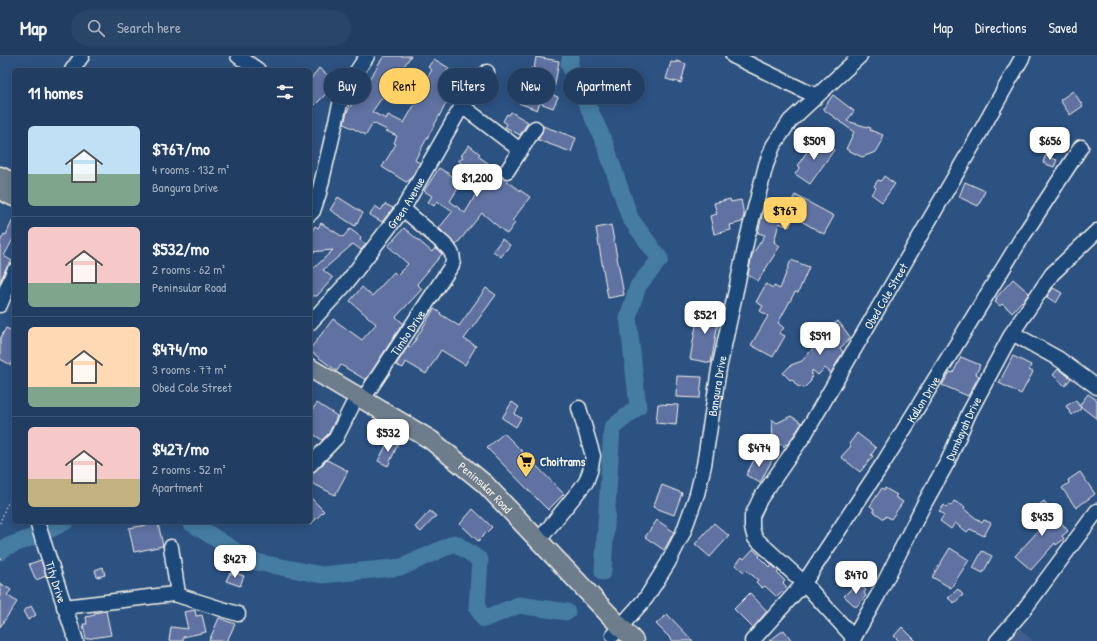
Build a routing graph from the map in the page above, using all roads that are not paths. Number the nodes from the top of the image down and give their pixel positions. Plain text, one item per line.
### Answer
1 (82, 56) edge
2 (238, 56) edge
3 (367, 56) edge
4 (733, 56) edge
5 (860, 56) edge
6 (1023, 56) edge
7 (73, 68) edge
8 (255, 68) edge
9 (812, 100) junction
10 (462, 106) joint
11 (535, 128) dead end
12 (1081, 147) dead end
13 (520, 150) junction
14 (507, 171) dead end
15 (0, 176) edge
16 (12, 182) edge
17 (0, 190) edge
18 (12, 196) edge
19 (403, 210) junction
20 (312, 212) edge
21 (1097, 231) edge
22 (12, 276) edge
23 (0, 305) edge
24 (312, 321) edge
25 (1012, 333) junction
26 (312, 369) edge
27 (312, 383) edge
28 (1097, 386) edge
29 (357, 402) junction
30 (579, 408) dead end
31 (312, 463) edge
32 (1097, 511) edge
33 (37, 524) edge
34 (539, 540) junction
35 (171, 547) dead end
36 (804, 583) junction
37 (178, 594) junction
38 (64, 607) junction
39 (238, 614) dead end
40 (617, 634) edge
41 (853, 640) edge
42 (76, 641) edge
43 (634, 641) edge
44 (752, 641) edge
45 (997, 641) edge

1 - 7 street
2 - 8 street
3 - 20 street
4 - 9 street
5 - 9 street, Bangura Drive
6 - 36 street, Obed Cole Street
9 - 40 street, Bangura Drive
10 - 13 street
10 - 19 street, Green Avenue
11 - 13 street
12 - 36 street, Kallon Drive
13 - 14 street
15 - 16 main road
17 - 18 main road
19 - 24 street, Green Avenue
19 - 29 street, Timbo Drive
21 - 25 street, Dumbayah Drive
22 - 23 street
25 - 28 street
25 - 41 street, Dumbayah Drive
26 - 29 main road, Peninsular Road
27 - 29 main road, Peninsular Road
29 - 31 street, Timbo Drive
29 - 34 main road, Peninsular Road
29 - 40 main road, Peninsular Road
30 - 34 street
32 - 45 street
33 - 38 street, Tity Drive
34 - 40 main road, Peninsular Road
35 - 37 street
36 - 41 street, Obed Cole Street
36 - 44 street, Kallon Drive
37 - 38 street
37 - 39 street
38 - 42 street, Tity Drive
40 - 43 main road, Peninsular Road

